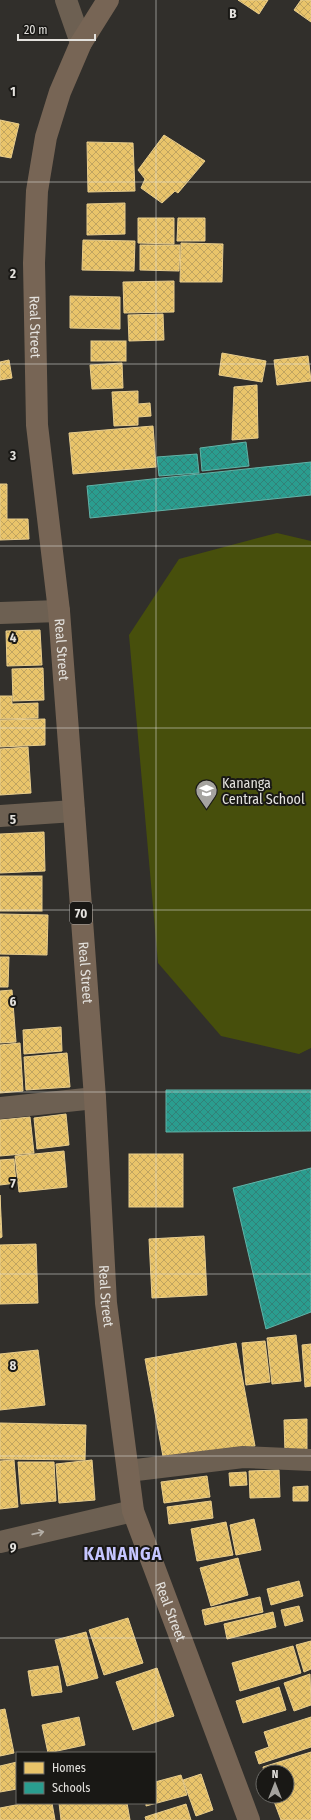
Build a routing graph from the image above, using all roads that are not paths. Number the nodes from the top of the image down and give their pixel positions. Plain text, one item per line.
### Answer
1 (66, 0) edge
2 (108, 0) edge
3 (82, 43) junction
4 (59, 611) junction
5 (0, 614) edge
6 (74, 811) junction
7 (0, 816) edge
8 (95, 1098) junction
9 (0, 1108) edge
10 (311, 1460) edge
11 (128, 1471) junction
12 (133, 1511) junction
13 (0, 1542) edge
14 (249, 1820) edge

1 - 3 street
2 - 3 highway, Real Street / 70
3 - 4 highway, Real Street / 70
4 - 5 street
4 - 6 highway, Real Street / 70
6 - 7 street
6 - 8 highway, Real Street / 70
8 - 9 street
8 - 11 highway, Real Street / 70
10 - 11 street
11 - 12 highway, Real Street / 70
13 -> 12 street
12 - 14 highway, Real Street / 70

